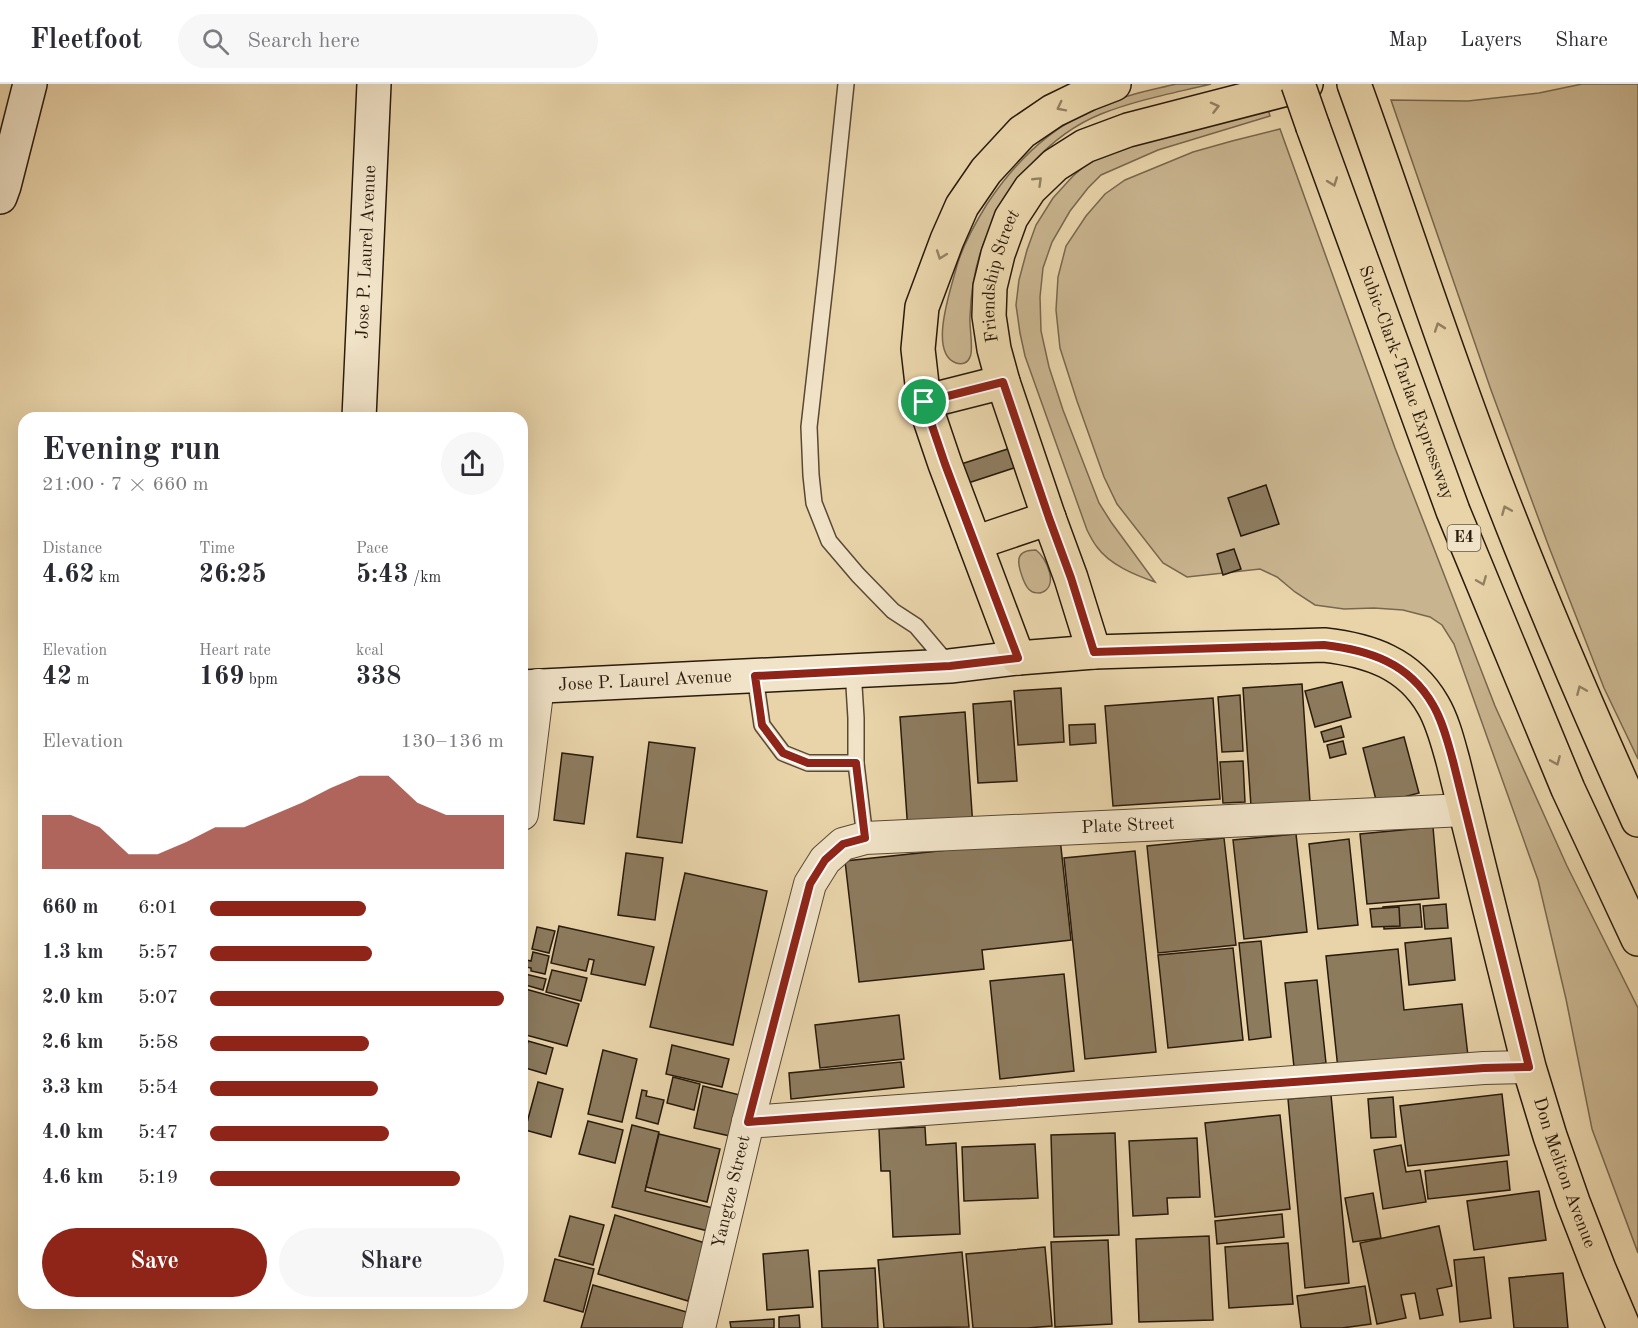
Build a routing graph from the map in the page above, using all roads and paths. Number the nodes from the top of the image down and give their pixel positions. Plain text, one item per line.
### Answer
1 (30, 84) edge
2 (374, 84) edge
3 (846, 84) edge
4 (1114, 84) edge
5 (1298, 84) edge
6 (1306, 84) edge
7 (1354, 84) edge
8 (0, 196) edge
9 (1003, 382) junction
10 (924, 402) junction
11 (359, 412) edge
12 (1049, 518) junction
13 (975, 543) junction
14 (1094, 652) junction
15 (1018, 658) junction
16 (950, 666) junction
17 (853, 670) junction
18 (755, 676) junction
19 (530, 686) edge
20 (528, 718) edge
21 (856, 763) junction
22 (1465, 810) junction
23 (1638, 820) edge
24 (865, 838) junction
25 (810, 884) joint
26 (1638, 939) edge
27 (1529, 1067) junction
28 (748, 1122) junction
29 (699, 1328) edge
30 (1624, 1328) edge

1 - 8 street
2 - 11 street, Jose P. Laurel Avenue
3 - 16 lane
4 -> 10 main road
5 -> 26 main road, Subic-Clark-Tarlac Expressway / E4, bridge
9 -> 6 main road, Friendship Street
23 -> 7 main road
9 - 10 main road
9 - 12 main road, Friendship Street
10 - 13 main road
12 - 13 main road
12 - 14 main road, Friendship Street
13 - 15 main road
14 - 15 main road, Don Meliton Avenue
14 - 22 main road, Don Meliton Avenue
15 - 16 street, Jose P. Laurel Avenue
16 - 17 street, Jose P. Laurel Avenue
17 - 18 street, Jose P. Laurel Avenue
17 - 21 lane
18 - 19 street, Jose P. Laurel Avenue
18 - 21 lane
19 - 20 street
21 - 24 lane
22 - 24 street, Plate Street
22 - 27 main road, Don Meliton Avenue
24 - 25 street, Plate Street
25 - 28 street, Yangtze Street
27 - 28 street
27 - 30 main road, Don Meliton Avenue
28 - 29 street, Yangtze Street

